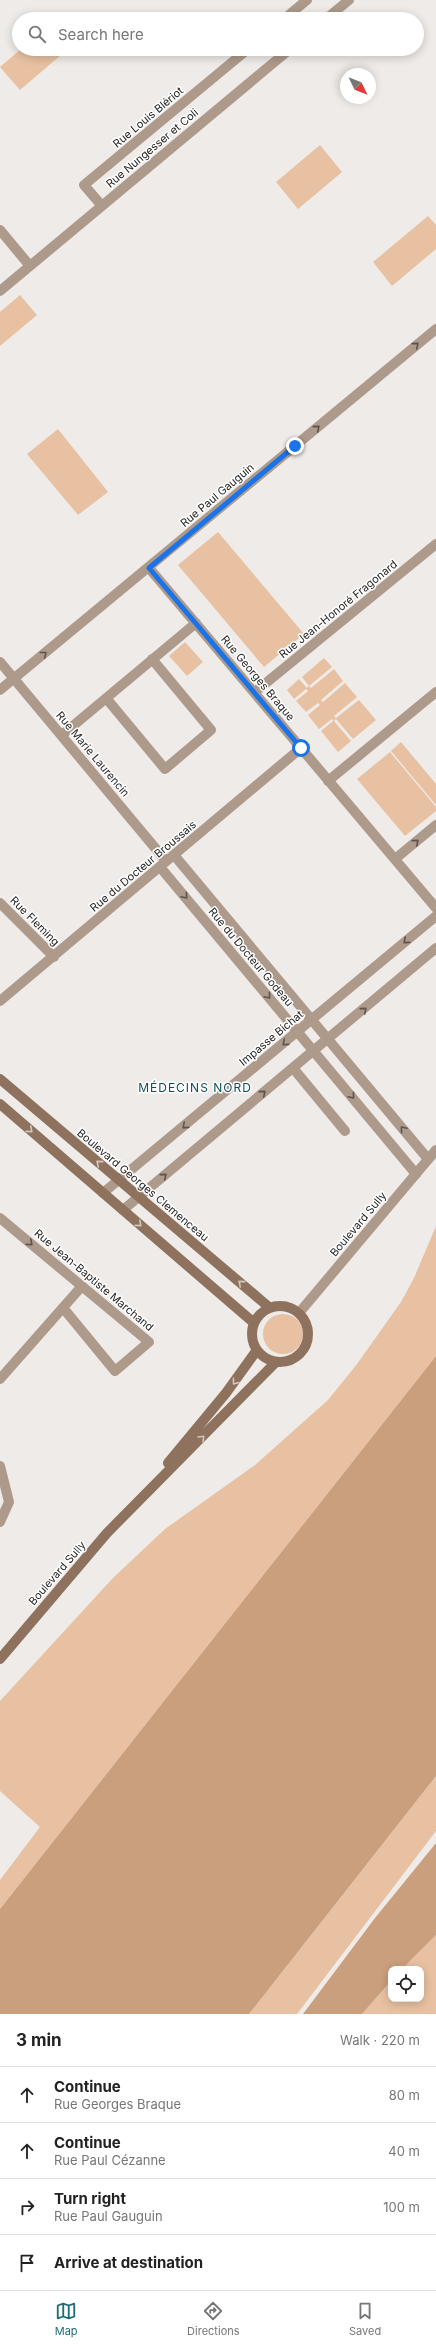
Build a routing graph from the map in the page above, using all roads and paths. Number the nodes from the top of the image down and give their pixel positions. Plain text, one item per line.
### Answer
1 (307, 0) edge
2 (349, 0) edge
3 (292, 12) edge
4 (334, 12) edge
5 (240, 56) edge
6 (282, 56) edge
7 (102, 206) junction
8 (0, 230) edge
9 (30, 266) junction
10 (0, 291) edge
11 (436, 329) edge
12 (436, 544) edge
13 (149, 568) junction
14 (196, 623) junction
15 (152, 659) junction
16 (0, 662) edge
17 (14, 679) junction
18 (0, 690) edge
19 (255, 692) junction
20 (436, 692) edge
21 (106, 698) junction
22 (62, 735) junction
23 (301, 748) junction
24 (328, 780) junction
25 (436, 825) edge
26 (395, 859) junction
27 (167, 861) junction
28 (0, 903) edge
29 (436, 908) edge
30 (436, 916) edge
31 (436, 948) edge
32 (54, 956) junction
33 (0, 1001) edge
34 (312, 1020) junction
35 (298, 1032) junction
36 (328, 1040) junction
37 (314, 1051) junction
38 (293, 1068) junction
39 (0, 1079) edge
40 (0, 1104) edge
41 (345, 1131) dead end
42 (436, 1150) edge
43 (428, 1159) junction
44 (416, 1174) junction
45 (118, 1180) junction
46 (103, 1193) junction
47 (139, 1197) junction
48 (123, 1210) junction
49 (0, 1218) edge
50 (82, 1286) junction
51 (270, 1308) junction
52 (64, 1309) junction
53 (299, 1313) junction
54 (254, 1323) junction
55 (257, 1350) junction
56 (276, 1362) junction
57 (0, 1379) edge
58 (0, 1466) edge
59 (134, 1505) junction
60 (0, 1522) edge
61 (0, 1659) edge

1 - 3 street
2 - 4 street
5 - 7 street, Rue Louis Blériot
6 - 7 street, Rue Nungesser et Coli
7 - 9 street, Rue Nungesser et Coli
8 - 9 street
9 - 10 street, Rue Nungesser et Coli
13 -> 11 street, Rue Paul Gauguin
12 - 19 street, Rue Jean-Honoré Fragonard
13 - 14 street, Rue Georges Braque
17 -> 13 street, Rue Paul Gauguin
14 - 15 street
14 - 19 street, Rue Georges Braque
15 - 21 street
15 - 21 street
16 - 17 street, Rue Marie Laurencin
17 - 18 street, Rue Paul Gauguin
17 - 22 street, Rue Marie Laurencin
19 - 23 street, Rue Georges Braque
20 - 24 street
21 - 22 street
22 - 27 street, Rue Marie Laurencin
23 - 24 street, Rue Georges Braque
23 - 27 street, Rue du Docteur Broussais
24 - 26 street, Rue Georges Braque
26 -> 25 street
26 - 29 street, Rue Georges Braque
27 - 32 street, Rue du Docteur Broussais
27 - 34 street, Rue du Docteur Godeau
27 -> 35 street, Rue du Docteur Godeau
28 - 32 street, Rue Fleming
30 -> 34 street, Impasse Bichat
36 -> 31 street
32 - 33 street, Rue du Docteur Broussais
34 - 35 street, Impasse Bichat
34 - 36 street, Rue du Docteur Godeau
35 - 37 street, Rue du Docteur Godeau
35 -> 45 street, Impasse Bichat
36 - 37 street
43 -> 36 street, Rue du Docteur Godeau
37 - 38 street
37 -> 44 street, Rue du Docteur Godeau
38 - 41 street
47 -> 38 street
45 -> 39 main road, Boulevard Georges Clemenceau
40 -> 46 main road
42 - 43 street, Boulevard Sully
43 - 44 street, Boulevard Sully
44 - 53 street, Boulevard Sully
45 - 46 street, Impasse Bichat
45 - 47 main road, Boulevard Georges Clemenceau
46 - 48 main road
47 - 48 street
51 -> 47 main road, Boulevard Georges Clemenceau
48 -> 54 main road
49 -> 50 street, Rue Jean-Baptiste Marchand
50 - 52 street
50 - 52 street, Rue Jean-Baptiste Marchand
51 - 53 main road
51 - 54 main road
52 - 57 street
53 - 56 main road
54 - 55 main road
55 - 56 main road
55 -> 59 main road, Boulevard Sully
59 -> 56 main road, Boulevard Sully
58 - 60 street
59 - 61 main road, Boulevard Sully

